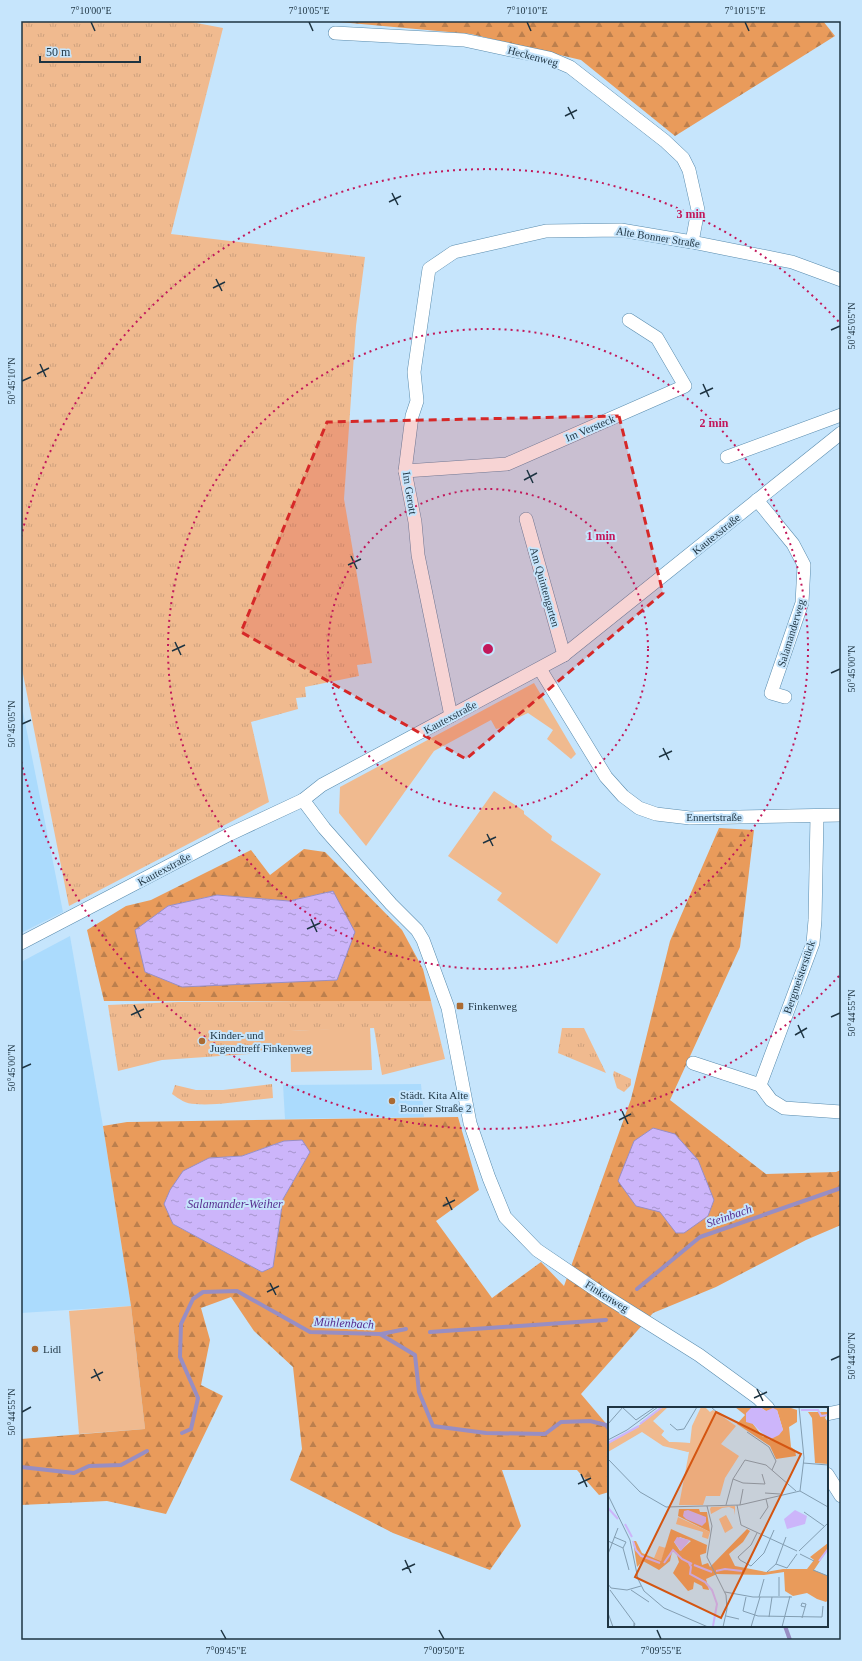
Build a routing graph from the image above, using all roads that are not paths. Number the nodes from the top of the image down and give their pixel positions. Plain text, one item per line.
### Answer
1 (335, 34) dead end
2 (692, 242) junction
3 (429, 269) joint
4 (841, 280) edge
5 (630, 320) dead end
6 (841, 415) edge
7 (841, 433) edge
8 (727, 457) dead end
9 (405, 471) junction
10 (757, 500) junction
11 (526, 519) dead end
12 (564, 655) junction
13 (540, 669) junction
14 (786, 697) dead end
15 (451, 716) junction
16 (303, 800) junction
17 (841, 815) edge
18 (817, 816) junction
19 (21, 943) edge
20 (693, 1063) dead end
21 (760, 1085) junction
22 (841, 1112) edge
23 (767, 1407) edge
24 (841, 1411) edge
25 (828, 1414) edge
26 (828, 1476) edge
27 (841, 1496) edge

1 - 2 street, Heckenweg
2 - 3 street, Alte Bonner Straße
2 - 4 street, Alte Bonner Straße
3 - 9 street, Im Gerott
5 - 9 street, Im Versteck
6 - 8 street
7 - 10 street, Kautexstraße
9 - 15 street, Im Gerott
10 - 12 street, Kautexstraße
10 - 14 street, Salamanderweg
11 - 12 street, Am Quintengarten
12 - 13 street, Kautexstraße
13 - 15 street, Kautexstraße
13 - 18 street, Ennertstraße
15 - 16 street, Kautexstraße
16 - 19 street, Kautexstraße
16 - 23 street, Finkenweg
17 - 18 street, Ennertstraße
18 - 21 street, Bergmeisterstück
20 - 21 street
21 - 22 street
24 - 25 street
26 - 27 street

